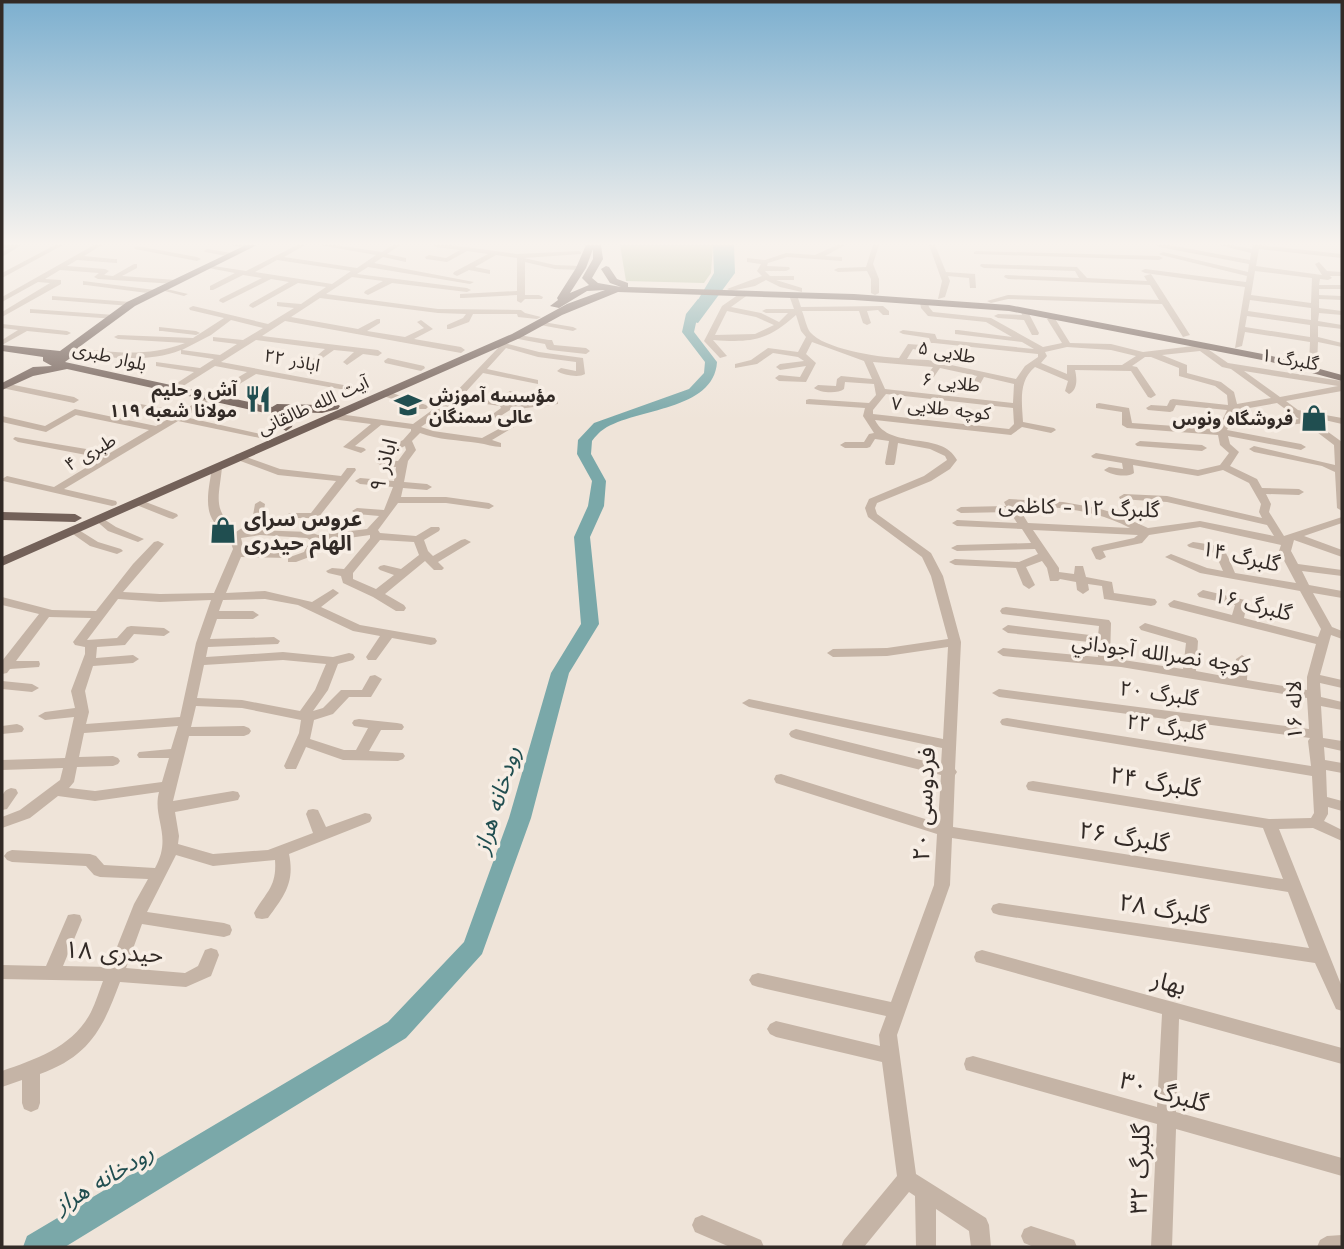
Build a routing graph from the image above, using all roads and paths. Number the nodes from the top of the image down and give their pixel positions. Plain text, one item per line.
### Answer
1 (22, 303) edge
2 (122, 303) edge
3 (258, 303) edge
4 (304, 303) edge
5 (373, 303) edge
6 (375, 303) edge
7 (521, 303) edge
8 (560, 303) edge
9 (567, 303) edge
10 (575, 303) edge
11 (732, 303) edge
12 (793, 303) edge
13 (856, 303) edge
14 (868, 303) edge
15 (871, 303) edge
16 (924, 303) edge
17 (935, 303) edge
18 (1004, 303) edge
19 (1166, 303) edge
20 (1246, 303) edge
21 (1308, 303) edge
22 (1318, 303) edge
23 (131, 304) joint
24 (280, 304) dead end
25 (1315, 304) junction
26 (389, 305) joint
27 (253, 306) dead end
28 (300, 306) junction
29 (193, 308) dead end
30 (725, 308) junction
31 (365, 309) dead end
32 (557, 309) junction
33 (796, 310) junction
34 (33, 311) dead end
35 (471, 311) junction
36 (766, 311) dead end
37 (521, 312) junction
38 (886, 313) dead end
39 (1244, 313) junction
40 (1342, 313) edge
41 (1024, 314) junction
42 (2, 315) edge
43 (1073, 315) junction
44 (998, 316) dead end
45 (115, 317) junction
46 (229, 318) junction
47 (282, 318) junction
48 (538, 320) junction
49 (1051, 320) dead end
50 (377, 321) dead end
51 (421, 322) dead end
52 (867, 323) dead end
53 (1314, 323) junction
54 (959, 324) junction
55 (780, 325) junction
56 (2, 326) edge
57 (269, 327) junction
58 (1342, 327) edge
59 (27, 328) junction
60 (162, 329) dead end
61 (1241, 329) junction
62 (446, 330) joint
63 (573, 330) dead end
64 (359, 332) junction
65 (903, 332) dead end
66 (67, 333) dead end
67 (807, 333) junction
68 (1035, 333) dead end
69 (1186, 335) junction
70 (213, 336) junction
71 (516, 336) junction
72 (118, 337) dead end
73 (254, 337) junction
74 (710, 337) junction
75 (1313, 339) junction
76 (406, 340) junction
77 (196, 341) junction
78 (1028, 341) junction
79 (244, 343) junction
80 (499, 343) junction
81 (436, 345) junction
82 (1068, 345) junction
83 (1342, 345) edge
84 (2, 347) edge
85 (332, 347) junction
86 (922, 348) dead end
87 (1237, 349) junction
88 (461, 350) junction
89 (361, 351) junction
90 (586, 351) dead end
91 (1041, 351) junction
92 (184, 352) dead end
93 (378, 353) dead end
94 (801, 355) junction
95 (1148, 355) junction
96 (723, 356) dead end
97 (957, 356) dead end
98 (59, 357) junction
99 (317, 359) dead end
100 (868, 359) junction
101 (902, 360) junction
102 (216, 361) junction
103 (388, 361) dead end
104 (347, 362) dead end
105 (812, 363) junction
106 (159, 364) dead end
107 (1036, 364) junction
108 (1312, 364) junction
109 (938, 365) junction
110 (1232, 365) junction
111 (738, 366) dead end
112 (780, 367) dead end
113 (421, 368) junction
114 (952, 368) junction
115 (1124, 368) junction
116 (88, 369) junction
117 (481, 370) junction
118 (201, 371) junction
119 (256, 371) junction
120 (561, 371) dead end
121 (983, 371) junction
122 (1342, 371) edge
123 (28, 373) junction
124 (779, 378) dead end
125 (1342, 378) edge
126 (928, 379) dead end
127 (1073, 380) junction
128 (535, 382) dead end
129 (1019, 382) junction
130 (180, 385) junction
131 (3, 386) edge
132 (879, 386) junction
133 (975, 386) dead end
134 (1342, 386) edge
135 (818, 388) dead end
136 (1069, 391) dead end
137 (365, 392) junction
138 (384, 393) junction
139 (510, 394) dead end
140 (1152, 395) dead end
141 (217, 396) junction
142 (456, 397) junction
143 (74, 400) dead end
144 (1282, 400) junction
145 (555, 402) dead end
146 (809, 402) dead end
147 (137, 405) dead end
148 (531, 405) junction
149 (1018, 406) junction
150 (423, 407) dead end
151 (1100, 407) dead end
152 (507, 408) junction
153 (1151, 408) dead end
154 (440, 410) junction
155 (1233, 410) junction
156 (281, 411) junction
157 (332, 411) junction
158 (870, 411) junction
159 (1297, 412) junction
160 (459, 415) dead end
161 (182, 416) junction
162 (2, 419) edge
163 (491, 419) dead end
164 (1309, 420) junction
165 (1342, 421) edge
166 (379, 422) junction
167 (1254, 422) dead end
168 (1019, 424) junction
169 (1283, 424) dead end
170 (286, 427) junction
171 (415, 427) junction
172 (509, 427) dead end
173 (1166, 428) junction
174 (159, 429) junction
175 (1051, 430) dead end
176 (1011, 432) joint
177 (1222, 432) junction
178 (262, 437) junction
179 (888, 438) junction
180 (18, 439) dead end
181 (407, 441) junction
182 (484, 441) junction
183 (1140, 444) dead end
184 (498, 445) dead end
185 (845, 445) dead end
186 (1341, 445) edge
187 (1172, 446) junction
188 (1301, 447) dead end
189 (1202, 448) dead end
190 (1254, 449) dead end
191 (361, 450) dead end
192 (1096, 456) dead end
193 (113, 457) junction
194 (238, 457) junction
195 (1127, 461) junction
196 (890, 463) dead end
197 (310, 464) dead end
198 (401, 464) junction
199 (217, 467) junction
200 (1165, 467) junction
201 (1224, 467) junction
202 (351, 470) dead end
203 (1110, 470) dead end
204 (1342, 471) edge
205 (301, 475) junction
206 (7, 479) dead end
207 (342, 479) junction
208 (1165, 480) dead end
209 (360, 481) dead end
210 (170, 482) junction
211 (397, 485) junction
212 (427, 487) dead end
213 (55, 490) junction
214 (1258, 491) junction
215 (1299, 492) dead end
216 (1124, 497) dead end
217 (133, 499) junction
218 (394, 500) junction
219 (1342, 501) edge
220 (112, 503) junction
221 (260, 504) dead end
222 (489, 506) dead end
223 (1342, 508) edge
224 (1013, 509) junction
225 (961, 510) dead end
226 (357, 511) dead end
227 (387, 513) junction
228 (293, 515) dead end
229 (2, 516) edge
230 (173, 516) dead end
231 (99, 519) junction
232 (1340, 522) edge
233 (957, 523) dead end
234 (1270, 523) junction
235 (75, 524) junction
236 (1022, 526) junction
237 (435, 529) dead end
238 (1146, 532) junction
239 (373, 534) junction
240 (233, 536) junction
241 (138, 539) dead end
242 (316, 539) junction
243 (418, 539) junction
244 (465, 542) dead end
245 (1287, 542) junction
246 (158, 544) dead end
247 (1193, 545) dead end
248 (957, 548) dead end
249 (2, 550) edge
250 (117, 551) dead end
251 (1041, 551) junction
252 (237, 553) junction
253 (1342, 554) edge
254 (1100, 557) dead end
255 (1171, 557) dead end
256 (432, 561) junction
257 (2, 562) edge
258 (956, 562) dead end
259 (1020, 565) junction
260 (1294, 567) junction
261 (384, 569) dead end
262 (332, 571) dead end
263 (347, 573) junction
264 (1342, 573) edge
265 (404, 574) junction
266 (1231, 576) junction
267 (1029, 585) dead end
268 (1305, 587) junction
269 (333, 593) dead end
270 (377, 594) junction
271 (1203, 594) dead end
272 (1342, 594) edge
273 (115, 595) junction
274 (218, 598) junction
275 (2, 601) edge
276 (1151, 602) dead end
277 (1174, 604) dead end
278 (313, 607) junction
279 (400, 608) dead end
280 (1006, 611) dead end
281 (47, 612) junction
282 (100, 615) junction
283 (212, 615) junction
284 (253, 615) dead end
285 (1237, 620) junction
286 (1145, 627) dead end
287 (1008, 629) dead end
288 (164, 632) dead end
289 (388, 634) junction
290 (1325, 635) junction
291 (1342, 635) edge
292 (1105, 640) junction
293 (274, 641) dead end
294 (431, 641) dead end
295 (955, 642) junction
296 (202, 643) junction
297 (91, 644) junction
298 (1003, 652) dead end
299 (833, 653) dead end
300 (349, 657) dead end
301 (372, 657) dead end
302 (133, 659) dead end
303 (1242, 659) dead end
304 (198, 661) junction
305 (332, 661) junction
306 (1104, 662) junction
307 (88, 663) junction
308 (34, 664) dead end
309 (3, 667) edge
310 (1189, 675) junction
311 (1312, 677) junction
312 (375, 679) dead end
313 (1240, 683) junction
314 (1342, 684) edge
315 (2, 685) edge
316 (33, 688) dead end
317 (999, 693) dead end
318 (1313, 698) junction
319 (190, 702) junction
320 (749, 703) dead end
321 (1342, 706) edge
322 (82, 712) junction
323 (45, 716) dead end
324 (305, 717) junction
325 (1007, 722) dead end
326 (359, 723) dead end
327 (377, 725) junction
328 (184, 726) junction
329 (397, 727) dead end
330 (17, 729) dead end
331 (79, 729) junction
332 (2, 730) edge
333 (244, 731) dead end
334 (796, 734) dead end
335 (1315, 738) junction
336 (302, 741) junction
337 (950, 745) junction
338 (1342, 747) edge
339 (177, 753) junction
340 (144, 755) dead end
341 (360, 755) junction
342 (398, 756) dead end
343 (114, 761) dead end
344 (72, 764) junction
345 (2, 765) edge
346 (292, 766) dead end
347 (1318, 768) junction
348 (1342, 768) edge
349 (950, 772) junction
350 (781, 779) dead end
351 (168, 786) junction
352 (1033, 786) dead end
353 (56, 791) junction
354 (233, 796) dead end
355 (1320, 800) junction
356 (1342, 806) edge
357 (166, 807) junction
358 (313, 814) dead end
359 (365, 818) dead end
360 (1315, 822) junction
361 (2, 823) edge
362 (1269, 824) junction
363 (946, 831) junction
364 (321, 834) junction
365 (1342, 836) edge
366 (169, 847) junction
367 (281, 850) junction
368 (12, 856) dead end
369 (159, 874) junction
370 (1294, 887) junction
371 (999, 909) dead end
372 (262, 913) dead end
373 (136, 917) junction
374 (74, 920) dead end
375 (224, 930) dead end
376 (211, 955) dead end
377 (982, 957) dead end
378 (1321, 957) junction
379 (2, 972) edge
380 (52, 973) junction
381 (114, 974) junction
382 (758, 980) dead end
383 (1342, 1004) edge
384 (1171, 1009) junction
385 (897, 1011) junction
386 (776, 1029) dead end
387 (890, 1056) junction
388 (1342, 1056) edge
389 (973, 1064) dead end
390 (31, 1069) junction
391 (2, 1079) edge
392 (31, 1103) dead end
393 (1166, 1118) junction
394 (1342, 1167) edge
395 (916, 1185) junction
396 (702, 1226) dead end
397 (1031, 1236) dead end
398 (1342, 1246) edge
399 (754, 1247) edge
400 (851, 1247) edge
401 (926, 1247) edge
402 (981, 1247) edge
403 (1067, 1247) edge
404 (1161, 1247) edge
405 (1328, 1247) edge

1 - 42 street
2 - 23 street
3 - 27 street
4 - 28 street
5 - 31 street
6 - 26 street
7 - 37 street
8 - 32 main road, آیت الله طالقانی
9 - 32 main road, آیت الله طالقانی
10 - 32 main road
11 - 30 street
12 - 33 street
13 - 33 street
14 - 52 street
15 - 38 street
16 - 54 street
17 - 41 main road
18 - 43 main road
19 - 69 street
20 - 39 street
21 - 25 street
22 - 25 street
23 - 45 main road
24 - 28 street
25 - 40 street
25 - 53 street
26 - 35 street
28 - 47 street
29 - 46 street
30 - 55 street
30 - 74 street
32 - 48 main road, آیت الله طالقانی
33 - 36 street
33 - 55 street
33 - 67 street
34 - 45 street
35 - 37 street
35 - 62 street
37 - 48 street
39 - 53 street
39 - 61 street
41 - 43 main road
41 - 44 street
41 - 68 street
43 - 69 main road
43 - 87 main road
45 - 98 main road
46 - 57 street
46 - 70 street
47 - 57 street
47 - 64 street
48 - 63 street
48 - 71 main road, آیت الله طالقانی
48 - 88 main road, آیت الله طالقانی
49 - 82 street
50 - 64 street
51 - 76 street
53 - 58 street
53 - 75 street
54 - 78 street
54 - 78 street
55 - 67 street
55 - 74 street
56 - 59 street
57 - 73 street
59 - 66 street
59 - 84 street
60 - 70 street
61 - 75 street
61 - 87 street
62 - 81 street
64 - 76 street
65 - 91 street
67 - 94 street
67 - 100 street, طلایی ۵
69 - 87 main road
70 - 77 street
70 - 79 street
71 - 80 main road, آیت الله طالقانی
71 - 90 street
72 - 77 street
73 - 79 street
73 - 85 street
74 - 96 street
75 - 83 street
75 - 108 street
76 - 81 street
77 - 98 street
78 - 91 street
79 - 102 street
80 - 117 street, اباذر ۹
80 - 120 street
80 - 138 main road, آیت الله طالقانی
81 - 88 street
82 - 91 street
82 - 95 street
84 - 98 main road, بلوار طبری
85 - 89 street
85 - 99 street
86 - 101 street
87 - 108 main road
87 - 110 street
87 - 125 main road
88 - 113 main road, آیت الله طالقانی
89 - 93 street
89 - 104 street
91 - 107 street
92 - 102 street, اباذر ۲۲
94 - 105 street
94 - 111 street
95 - 110 street
95 - 115 street
95 - 155 street
97 - 114 street
98 - 116 main road, بلوار طبری
98 - 123 main road
98 - 130 main road, بلوار طبری
100 - 101 street, طلایی ۵
100 - 132 street
101 - 109 street, طلایی ۵
102 - 118 street
102 - 119 street, اباذر ۲۲
103 - 113 street
105 - 112 street
105 - 124 street
106 - 118 street
107 - 127 street
107 - 129 street
108 - 122 main road
109 - 114 street, طلایی ۵
109 - 126 street
110 - 134 street, گلبرگ ۱
110 - 144 street
113 - 137 main road, آیت الله طالقانی
114 - 121 street, طلایی ۵
115 - 127 street
115 - 140 street
116 - 123 main road
116 - 141 main road, بلوار طبری
117 - 128 street
117 - 142 street, اباذر ۹
118 - 130 street
119 - 137 street, اباذر ۲۲
119 - 141 street
121 - 129 street, طلایی ۵
121 - 133 street
123 - 131 main road
127 - 136 street
129 - 149 street
130 - 141 main road, بلوار طبری
131 - 143 street
132 - 135 street
132 - 149 street, طلایی ۶
132 - 158 street
134 - 144 street
137 - 157 main road, آیت الله طالقانی
138 - 150 street
138 - 157 main road, آیت الله طالقانی
139 - 148 street
141 - 156 main road, بلوار طبری
141 - 161 street, طبری ۴
142 - 152 street
142 - 154 street, اباذر ۹
144 - 155 street
144 - 159 street
145 - 148 street
146 - 158 street, کوچه طلایی ۷
147 - 161 street
148 - 152 street
149 - 168 street
151 - 173 street
152 - 163 street
153 - 155 street
154 - 160 street
154 - 171 street, اباذر ۹
155 - 167 street
155 - 177 street
156 - 157 main road, بلوار طبری
156 - 170 main road
157 - 166 street
157 - 170 main road, آیت الله طالقانی
157 - 194 main road, آیت الله طالقانی
158 - 176 street, کوچه طلایی ۷
158 - 179 street
159 - 164 street
159 - 165 street
161 - 174 street, طبری ۴
161 - 178 street
162 - 174 street
164 - 169 street
164 - 186 street
166 - 171 street
166 - 191 street
168 - 175 street
168 - 176 street
170 - 178 main road, آیت الله طالقانی
171 - 181 street, اباذر ۹
171 - 182 street
172 - 182 street
173 - 177 street
173 - 187 street
174 - 193 street, طبری ۴
177 - 188 street
177 - 201 street
178 - 210 main road, آیت الله طالقانی
179 - 185 street
179 - 196 street
179 - 295 street, فردوسی ۲۰
180 - 193 street
181 - 198 street, اباذر ۹
181 - 198 street
182 - 184 street
183 - 187 street
186 - 204 street
187 - 189 street
190 - 204 street
192 - 195 street
193 - 213 street, طبری ۴
194 - 199 main road, آیت الله طالقانی
194 - 205 street
195 - 200 street
195 - 203 street
197 - 205 street
198 - 211 street, اباذر ۹
199 - 210 main road, آیت الله طالقانی
199 - 240 street
200 - 201 street
200 - 208 street
201 - 214 street
202 - 207 street
204 - 219 street
205 - 207 street
206 - 213 street
207 - 228 street
209 - 211 street
210 - 217 main road, آیت الله طالقانی
211 - 212 street
211 - 218 street, اباذر ۹
213 - 220 street
214 - 215 street
214 - 234 street
216 - 234 street
217 - 220 main road, آیت الله طالقانی
217 - 230 street
217 - 231 main road, آیت الله طالقانی
218 - 222 street
218 - 227 street, اباذر ۹
219 - 223 street
220 - 235 main road, آیت الله طالقانی
221 - 240 street
224 - 225 street
224 - 236 street
224 - 238 street
226 - 227 street
227 - 239 street, اباذر ۹
229 - 235 main road
231 - 235 main road, آیت الله طالقانی
231 - 241 street
232 - 245 street
233 - 236 street, گلبرگ ۱۲ - کاظمی
234 - 245 street
235 - 249 main road, آیت الله طالقانی
235 - 250 street
235 - 257 main road, آیت الله طالقانی
236 - 238 street, گلبرگ ۱۲ - کاظمی
236 - 251 street
237 - 243 street
238 - 245 street, گلبرگ ۱۲ - کاظمی
238 - 254 street
239 - 242 street
239 - 243 street
239 - 263 street, اباذر ۹
240 - 242 street
240 - 252 street
242 - 252 street
243 - 256 street
244 - 256 street
245 - 253 street, گلبرگ ۱۲ - کاظمی
245 - 260 street
246 - 273 street
247 - 266 street
248 - 251 street
251 - 259 street
251 - 276 street
252 - 274 street
255 - 266 street, گلبرگ ۱۴
256 - 265 street
258 - 259 street
259 - 267 street
260 - 264 street
260 - 268 street
261 - 265 street
262 - 263 street
263 - 270 street
265 - 270 street
266 - 268 street, گلبرگ ۱۴
268 - 272 street, گلبرگ ۱۴
268 - 290 street
269 - 278 street
270 - 279 street
271 - 285 street
273 - 274 street
273 - 282 street
274 - 278 street
274 - 283 street
275 - 281 street
277 - 285 street, گلبرگ ۱۶
278 - 289 street
280 - 292 street
281 - 282 street
281 - 309 street
282 - 297 street
283 - 284 street
283 - 296 street
285 - 290 street, گلبرگ ۱۶
286 - 310 street
287 - 292 street
288 - 297 street
289 - 294 street
289 - 301 street
290 - 291 street, گلبرگ ۱۶
290 - 311 street, لاله ۱۶
292 - 306 street
293 - 296 street
295 - 299 street
295 - 337 street, فردوسی ۲۰
296 - 304 street
297 - 307 street
298 - 306 street, كوچه نصرالله آجوداني
300 - 305 street
302 - 307 street
303 - 313 street
304 - 305 street
304 - 319 street
305 - 324 street
306 - 310 street, كوچه نصرالله آجوداني
307 - 322 street
308 - 309 street
310 - 313 street, كوچه نصرالله آجوداني
311 - 314 street
311 - 318 street, لاله ۱۶
312 - 324 street
313 - 318 street, كوچه نصرالله آجوداني
315 - 316 street
317 - 335 street, گلبرگ ۲۰
318 - 321 street, كوچه نصرالله آجوداني
318 - 335 street, لاله ۱۶
319 - 324 street
319 - 328 street
320 - 337 street
322 - 323 street
322 - 331 street
324 - 336 street
325 - 347 street, گلبرگ ۲۲
326 - 327 street
327 - 329 street
327 - 341 street
328 - 331 street
328 - 333 street
328 - 339 street
330 - 332 street
331 - 344 street
334 - 349 street
335 - 338 street, گلبرگ ۲۰
335 - 347 street, لاله ۱۶
336 - 341 street
336 - 346 street
337 - 349 street, فردوسی ۲۰
339 - 340 street
339 - 351 street
341 - 342 street
343 - 344 street
344 - 345 street
344 - 353 street
347 - 348 street, گلبرگ ۲۲
347 - 355 street, لاله ۱۶
349 - 363 street, فردوسی ۲۰
350 - 363 street, گلبرگ ۲۶
351 - 353 street
351 - 357 street
352 - 362 street, گلبرگ ۲۴
353 - 361 street
354 - 357 street
355 - 356 street
355 - 360 street, لاله ۱۶
357 - 366 street
358 - 364 street
359 - 364 street
360 - 362 street
360 - 365 street
362 - 370 street
363 - 370 street, گلبرگ ۲۶
363 - 385 street, فردوسی ۲۰
364 - 367 street
366 - 367 street
366 - 369 street
367 - 372 street
368 - 369 street
369 - 373 street
370 - 378 street
371 - 378 street, گلبرگ ۲۸
373 - 375 street
373 - 381 street
374 - 380 street
376 - 381 street, حیدری ۱۸
377 - 384 street, بهار
378 - 383 street
379 - 380 street, حیدری ۱۸
380 - 381 street, حیدری ۱۸
381 - 390 street
382 - 385 street
384 - 388 street, بهار
384 - 393 street, گلبرگ ۳۲
385 - 387 street, فردوسی ۲۰
386 - 387 street
387 - 395 street, فردوسی ۲۰
389 - 393 street, گلبرگ ۳۰
390 - 391 street
390 - 392 street
393 - 394 street, گلبرگ ۳۰
393 - 404 street, گلبرگ ۳۲
395 - 400 street
395 - 401 street
395 - 402 street
396 - 399 street
397 - 403 street
398 - 405 street

